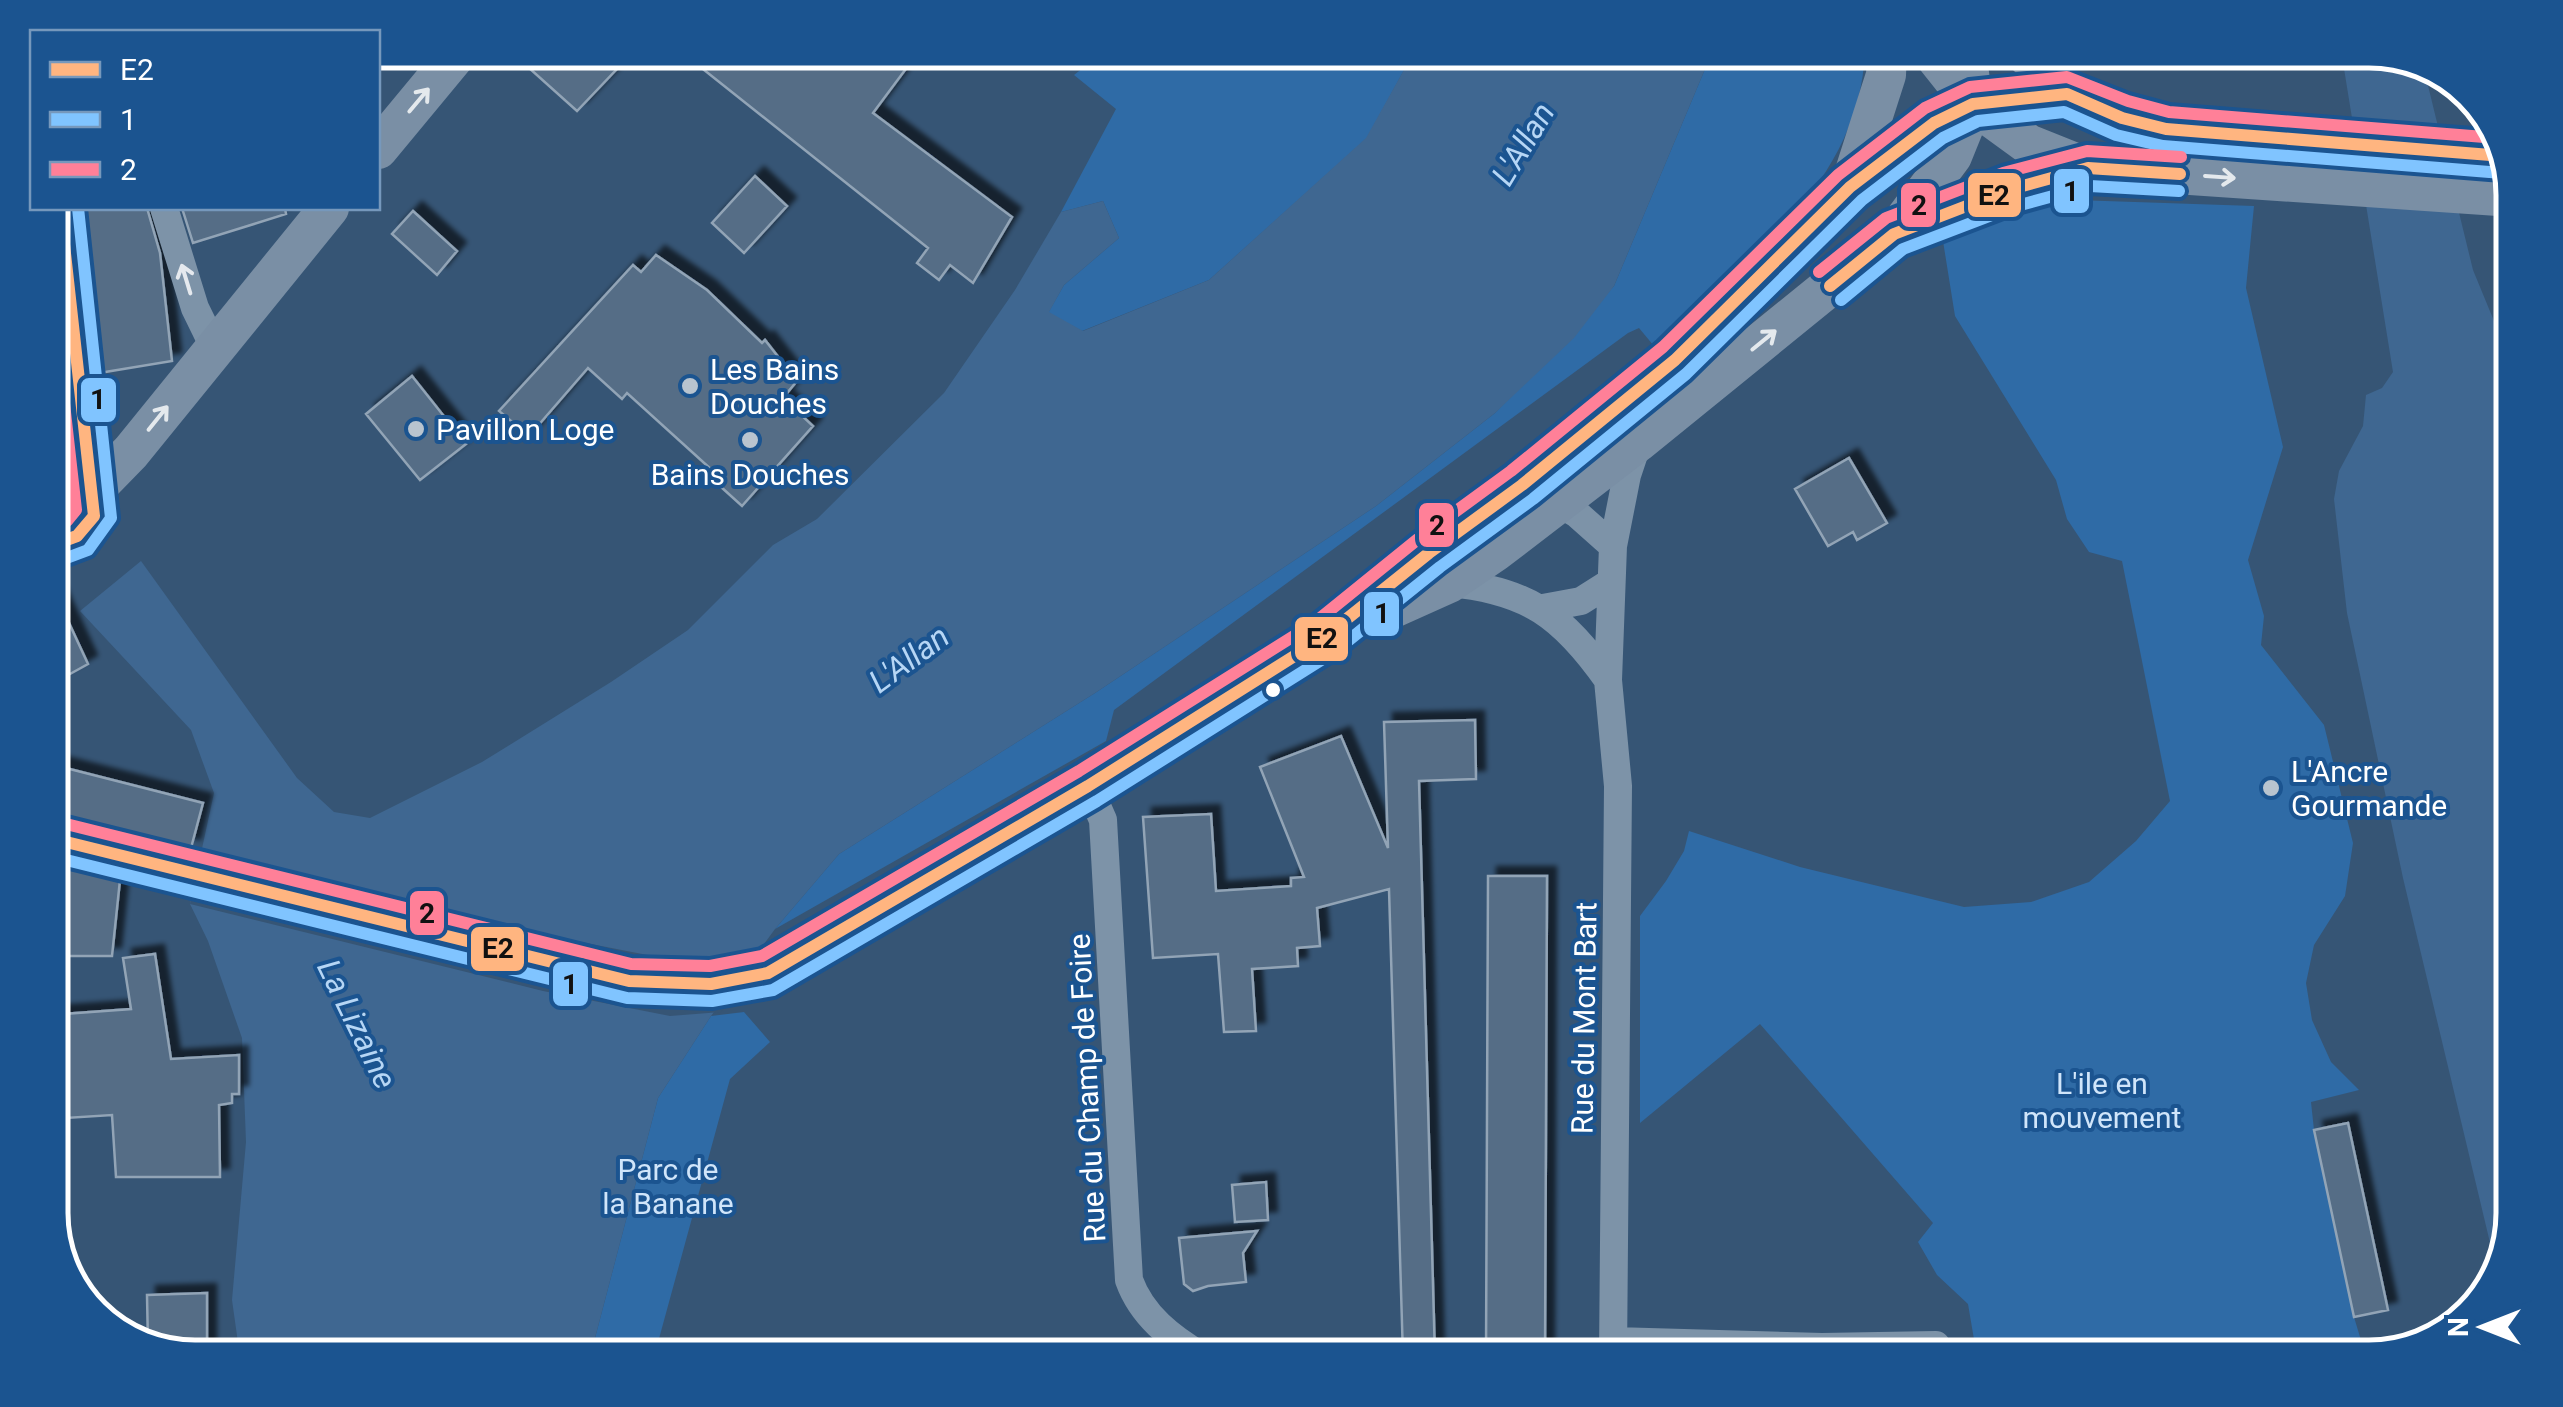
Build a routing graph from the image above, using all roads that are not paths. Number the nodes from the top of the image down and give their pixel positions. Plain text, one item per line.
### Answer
1 (445, 68) edge
2 (1886, 68) edge
3 (1944, 68) edge
4 (1968, 68) edge
5 (2040, 68) edge
6 (2067, 94) junction
7 (1973, 104) junction
8 (380, 148) edge
9 (2489, 155) edge
10 (2088, 168) junction
11 (1850, 187) junction
12 (2495, 195) edge
13 (165, 210) edge
14 (314, 214) edge
15 (1894, 234) junction
16 (68, 276) edge
17 (215, 348) junction
18 (1638, 442) junction
19 (93, 490) junction
20 (1525, 497) junction
21 (68, 506) edge
22 (1613, 546) junction
23 (1496, 550) junction
24 (1611, 582) junction
25 (1449, 583) junction
26 (1512, 597) junction
27 (1543, 608) junction
28 (1323, 638) junction
29 (1608, 680) junction
30 (1088, 786) junction
31 (68, 842) edge
32 (1180, 1340) edge
33 (1614, 1340) edge

8 -> 1 main road
2 - 11 main road
3 - 7 main road
4 - 7 main road
5 - 6 main road
6 - 7 main road
6 - 9 main road
7 - 10 main road
7 - 11 main road
7 - 15 main road
10 -> 12 main road
10 - 15 main road
11 - 20 main road
17 -> 13 street
14 - 17 main road
18 -> 15 main road
16 - 19 street
19 -> 17 main road
18 - 20 main road
18 - 22 street, Rue du Mont Bart
19 - 21 main road
20 - 22 street
20 - 23 main road
20 - 23 street
20 - 28 main road
22 - 24 street, Rue du Mont Bart
23 - 25 main road
23 - 26 street
24 - 27 street
24 - 29 street, Rue du Mont Bart
25 - 26 street
25 - 28 main road
26 - 27 street
27 - 29 street
28 - 30 main road
29 - 33 street, Rue du Mont Bart
30 - 31 main road
30 - 32 street, Rue du Champ de Foire

